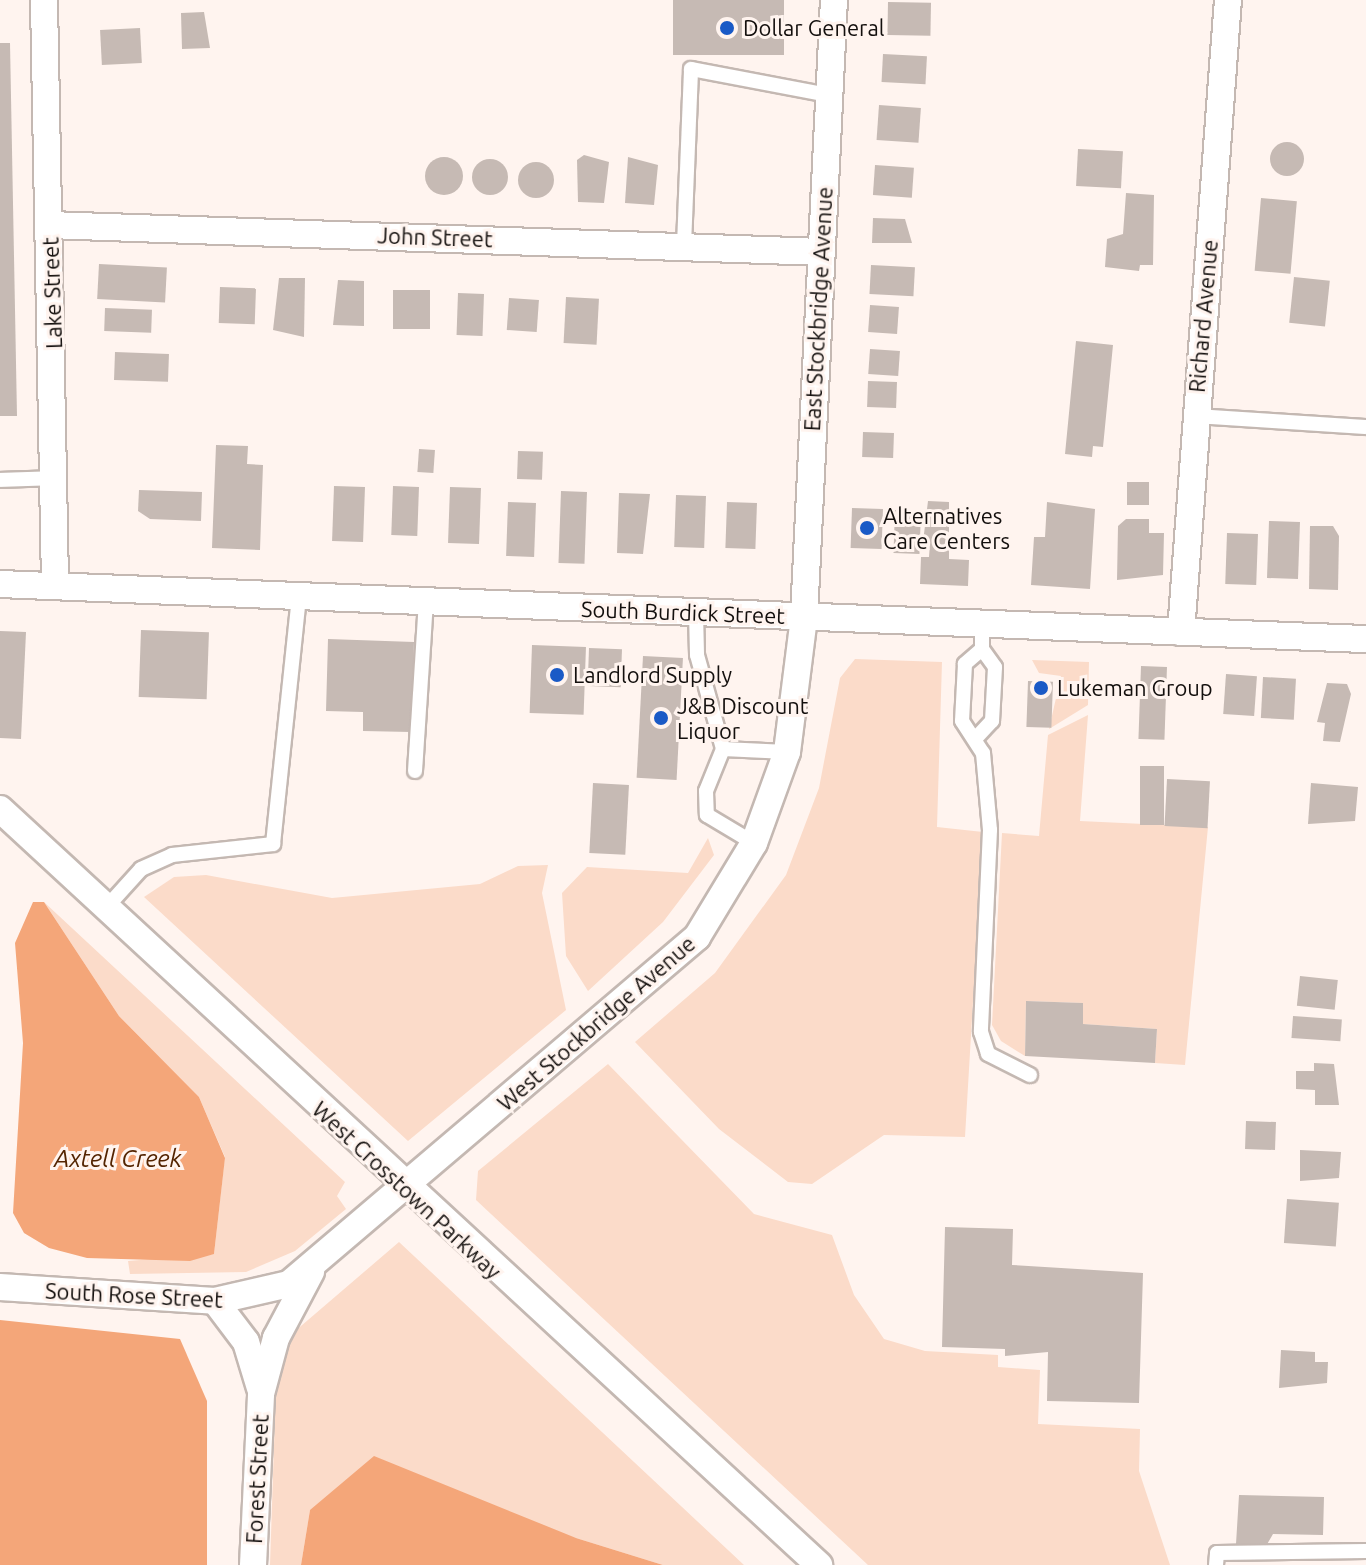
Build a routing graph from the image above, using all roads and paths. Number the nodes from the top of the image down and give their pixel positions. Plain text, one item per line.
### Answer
1 (44, 0) edge
2 (834, 0) edge
3 (1228, 0) edge
4 (829, 95) junction
5 (49, 225) junction
6 (684, 245) junction
7 (821, 252) junction
8 (1195, 416) junction
9 (1366, 427) edge
10 (58, 478) junction
11 (0, 480) edge
12 (0, 584) edge
13 (55, 586) junction
14 (299, 596) junction
15 (426, 601) junction
16 (696, 613) junction
17 (804, 617) junction
18 (1181, 632) junction
19 (982, 637) junction
20 (1366, 639) edge
21 (975, 739) junction
22 (723, 749) junction
23 (787, 752) junction
24 (415, 771) dead end
25 (0, 809) edge
26 (754, 843) junction
27 (104, 910) junction
28 (1030, 1075) dead end
29 (405, 1189) junction
30 (311, 1272) junction
31 (0, 1287) edge
32 (215, 1301) junction
33 (261, 1394) junction
34 (1366, 1551) edge
35 (253, 1565) edge
36 (819, 1565) edge
37 (1216, 1565) edge

1 - 5 street, Lake Street
2 - 4 street, East Stockbridge Avenue
3 - 8 street, Richard Avenue
4 - 6 lane
4 - 7 street, East Stockbridge Avenue
5 - 6 street, John Street
5 - 10 street, Lake Street
6 - 7 street, John Street
7 - 17 street, East Stockbridge Avenue
8 - 9 lane
8 - 18 street, Richard Avenue
10 - 11 lane
10 - 13 street, Lake Street
12 - 13 street, South Burdick Street
13 - 14 street, South Burdick Street
14 - 15 street, South Burdick Street
14 - 27 lane
15 - 16 street, South Burdick Street
15 - 24 lane
16 - 17 street, South Burdick Street
16 - 22 lane
17 - 19 street, South Burdick Street
17 - 23 street, West Stockbridge Avenue
18 - 19 street, South Burdick Street
18 - 20 street, South Burdick Street
19 - 21 lane
19 - 21 lane
21 - 28 lane
22 - 23 lane
22 - 26 lane
23 - 26 street, West Stockbridge Avenue
25 - 27 street, West Crosstown Parkway
26 - 29 street, West Stockbridge Avenue
27 - 29 street, West Crosstown Parkway
29 - 30 street, West Stockbridge Avenue
29 - 36 street, West Crosstown Parkway
30 - 32 street, South Rose Street
30 - 33 street, Forest Street
31 - 32 street, South Rose Street
32 - 33 street, Forest Street
33 - 35 street, Forest Street
34 - 37 lane

